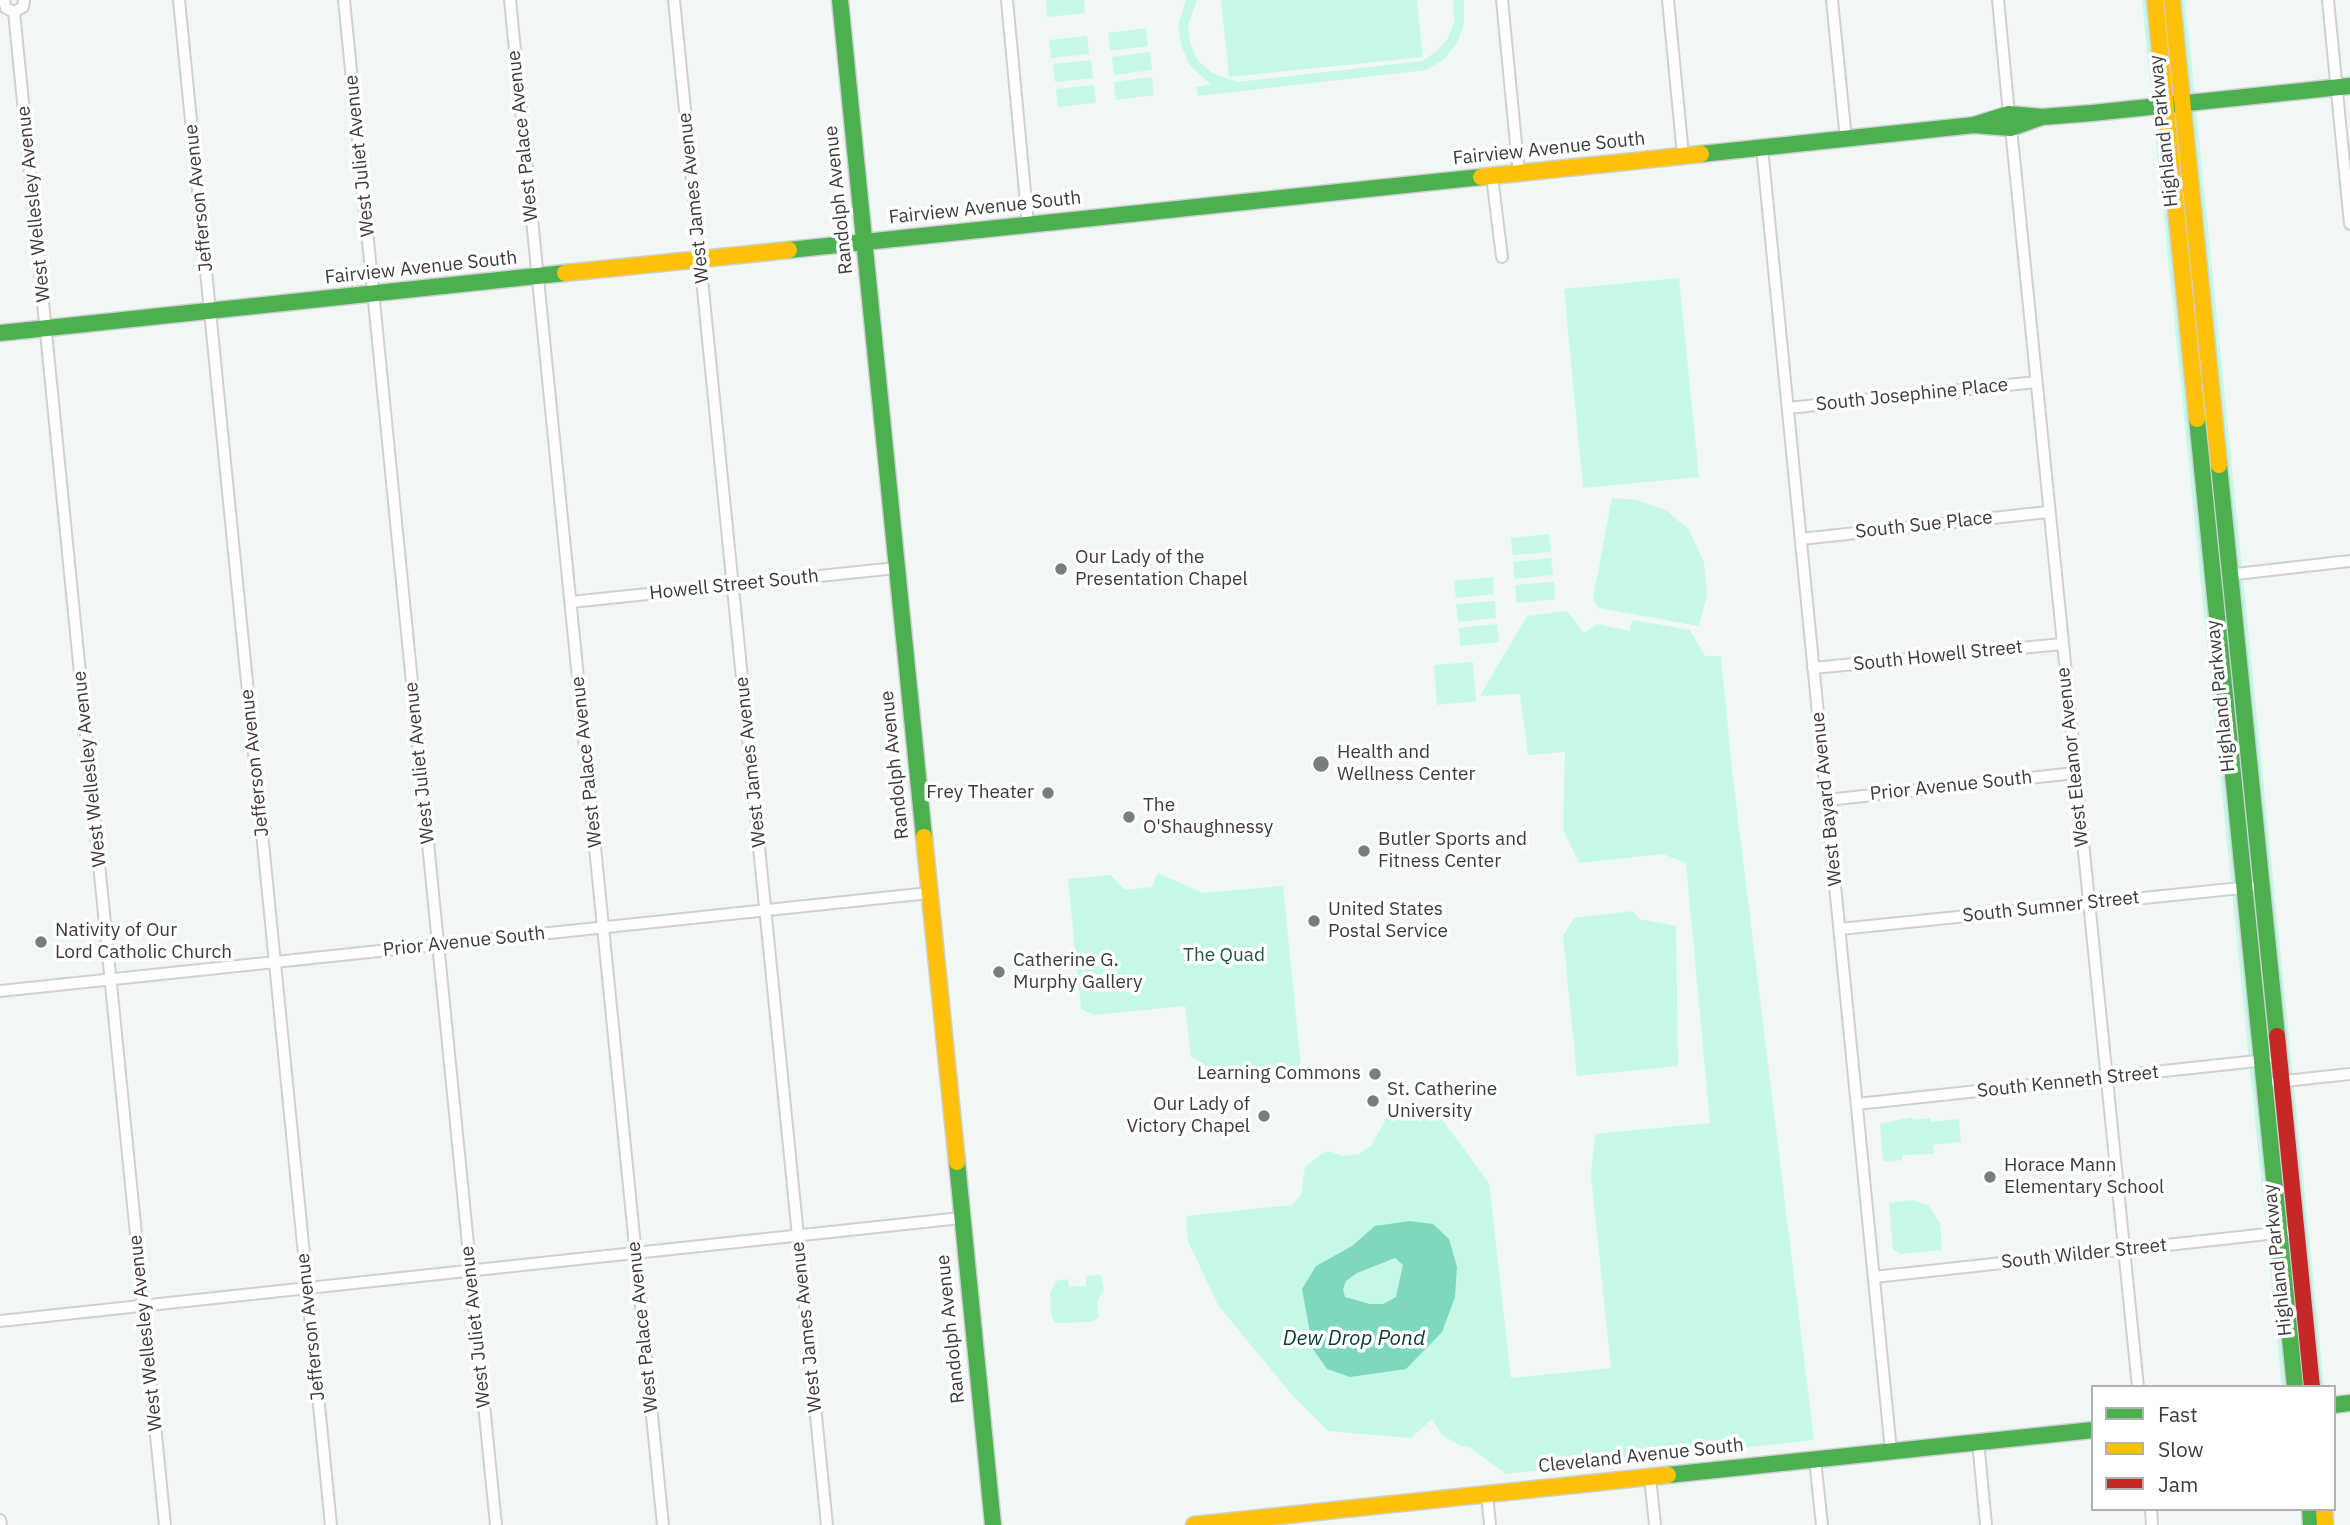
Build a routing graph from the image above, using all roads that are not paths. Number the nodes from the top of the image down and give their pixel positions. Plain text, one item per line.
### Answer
1 (27, 0) edge
2 (179, 0) edge
3 (344, 0) edge
4 (510, 0) edge
5 (674, 0) edge
6 (840, 0) edge
7 (1007, 0) edge
8 (1502, 0) edge
9 (1668, 0) edge
10 (1832, 0) edge
11 (1998, 0) edge
12 (2155, 0) edge
13 (2172, 0) edge
14 (2328, 0) edge
15 (3, 2) edge
16 (15, 12) junction
17 (2343, 86) edge
18 (2174, 104) junction
19 (2010, 121) junction
20 (1846, 139) junction
21 (1762, 148) junction
22 (1684, 155) junction
23 (1519, 174) junction
24 (1492, 177) junction
25 (2350, 223) edge
26 (1028, 224) junction
27 (864, 242) junction
28 (1502, 257) dead end
29 (701, 260) junction
30 (538, 277) junction
31 (374, 294) junction
32 (210, 311) junction
33 (45, 329) junction
34 (0, 333) edge
35 (2036, 382) junction
36 (1788, 408) junction
37 (2048, 512) junction
38 (1801, 538) junction
39 (2350, 561) edge
40 (896, 568) junction
41 (2221, 575) junction
42 (733, 584) junction
43 (571, 602) junction
44 (2062, 644) junction
45 (1814, 668) junction
46 (2075, 773) junction
47 (1827, 800) junction
48 (2262, 886) junction
49 (2245, 888) junction
50 (929, 892) junction
51 (2088, 904) junction
52 (765, 910) junction
53 (604, 927) junction
54 (1840, 929) junction
55 (437, 945) junction
56 (275, 963) junction
57 (111, 979) junction
58 (0, 991) edge
59 (2279, 1059) junction
60 (2262, 1061) junction
61 (2350, 1074) edge
62 (2107, 1077) junction
63 (2282, 1082) junction
64 (2264, 1083) junction
65 (1857, 1104) junction
66 (961, 1219) junction
67 (2287, 1232) junction
68 (798, 1236) junction
69 (2124, 1250) junction
70 (636, 1254) junction
71 (470, 1271) junction
72 (1874, 1277) junction
73 (307, 1289) junction
74 (144, 1306) junction
75 (0, 1321) edge
76 (2138, 1385) edge
77 (2295, 1385) edge
78 (2312, 1385) edge
79 (2091, 1430) edge
80 (1978, 1441) junction
81 (1891, 1451) junction
82 (1815, 1459) junction
83 (1650, 1477) junction
84 (1487, 1494) junction
85 (1324, 1518) edge
86 (165, 1525) edge
87 (331, 1525) edge
88 (496, 1525) edge
89 (663, 1525) edge
90 (827, 1525) edge
91 (993, 1525) edge
92 (1194, 1525) edge
93 (1490, 1525) edge
94 (1655, 1525) edge
95 (1822, 1525) edge
96 (1986, 1525) edge

1 - 16 street
2 - 32 street, Jefferson Avenue
3 - 31 street, West Juliet Avenue
4 - 30 street, West Palace Avenue
5 - 29 street, West James Avenue
6 - 27 street, Randolph Avenue
7 - 26 street
8 - 23 street
9 - 22 street
10 - 20 street
11 - 19 street, West Eleanor Avenue
12 - 18 street, Highland Parkway
13 - 18 street, Highland Parkway
14 - 17 street
15 - 16 street
16 - 33 street, West Wellesley Avenue
17 - 18 street, Fairview Avenue South
17 - 25 street
18 - 19 street, Fairview Avenue South
18 - 41 street, Highland Parkway
19 - 20 street, Fairview Avenue South
19 - 35 street, West Eleanor Avenue
20 - 21 street, Fairview Avenue South
21 - 22 street, Fairview Avenue South
21 - 36 street, West Bayard Avenue
22 - 23 street, Fairview Avenue South
23 - 24 street, Fairview Avenue South
24 - 26 street, Fairview Avenue South
24 - 28 street
26 - 27 street, Fairview Avenue South
27 - 29 street, Fairview Avenue South
27 - 40 street, Randolph Avenue
29 - 30 street, Fairview Avenue South
29 - 42 street, West James Avenue
30 - 31 street, Fairview Avenue South
30 - 43 street, West Palace Avenue
31 - 32 street, Fairview Avenue South
31 - 55 street, West Juliet Avenue
32 - 33 street, Fairview Avenue South
32 - 56 street, Jefferson Avenue
33 - 34 street, Fairview Avenue South
33 - 57 street, West Wellesley Avenue
35 - 36 street, South Josephine Place
35 - 37 street, West Eleanor Avenue
36 - 38 street, West Bayard Avenue
37 - 38 street, South Sue Place
37 - 44 street, West Eleanor Avenue
38 - 45 street, West Bayard Avenue
39 - 41 street
40 - 42 street, Howell Street South
40 - 50 street, Randolph Avenue
41 - 48 street, Highland Parkway
41 - 49 street, Highland Parkway
42 - 43 street, Howell Street South
42 - 52 street, West James Avenue
43 - 53 street, West Palace Avenue
44 - 45 street, South Howell Street
44 - 46 street, West Eleanor Avenue
45 - 47 street, West Bayard Avenue
46 - 47 street, Prior Avenue South
46 - 51 street, West Eleanor Avenue
47 - 54 street, West Bayard Avenue
48 - 49 street, South Sumner Street
48 - 59 street, Highland Parkway
49 - 51 street, South Sumner Street
49 - 60 street, Highland Parkway
50 - 52 street, Prior Avenue South
50 - 66 street, Randolph Avenue
51 - 54 street, South Sumner Street
51 - 62 street, West Eleanor Avenue
52 - 53 street, Prior Avenue South
52 - 68 street, West James Avenue
53 - 55 street, Prior Avenue South
53 - 70 street, West Palace Avenue
54 - 65 street, West Bayard Avenue
55 - 56 street, Prior Avenue South
55 - 71 street, West Juliet Avenue
56 - 57 street, Prior Avenue South
56 - 73 street, Jefferson Avenue
57 - 58 street, Prior Avenue South
57 - 74 street, West Wellesley Avenue
59 - 60 street, South Kenneth Street
59 - 63 street, Highland Parkway
60 - 62 street, South Kenneth Street
60 - 64 street, Highland Parkway
61 - 63 street
62 - 65 street, South Kenneth Street
62 - 69 street, West Eleanor Avenue
63 - 64 street
63 - 67 street, Highland Parkway
64 - 67 street, Highland Parkway
65 - 72 street, West Bayard Avenue
66 - 68 street
66 - 91 street, Randolph Avenue
67 - 69 street, South Wilder Street
67 - 77 street, Highland Parkway
67 - 78 street, Highland Parkway
68 - 70 street
68 - 90 street, West James Avenue
69 - 72 street, South Wilder Street
69 - 76 street, West Eleanor Avenue
70 - 71 street
70 - 89 street, West Palace Avenue
71 - 73 street
71 - 88 street, West Juliet Avenue
72 - 81 street, West Bayard Avenue
73 - 74 street
73 - 87 street, Jefferson Avenue
74 - 75 street
74 - 86 street, West Wellesley Avenue
79 - 80 street, Cleveland Avenue South
80 - 81 street, Cleveland Avenue South
80 - 96 street
81 - 82 street, Cleveland Avenue South
82 - 83 street, Cleveland Avenue South
82 - 95 street
83 - 84 street, Cleveland Avenue South
83 - 94 street
84 - 85 street, Cleveland Avenue South
84 - 93 street
85 - 92 street, Cleveland Avenue South

